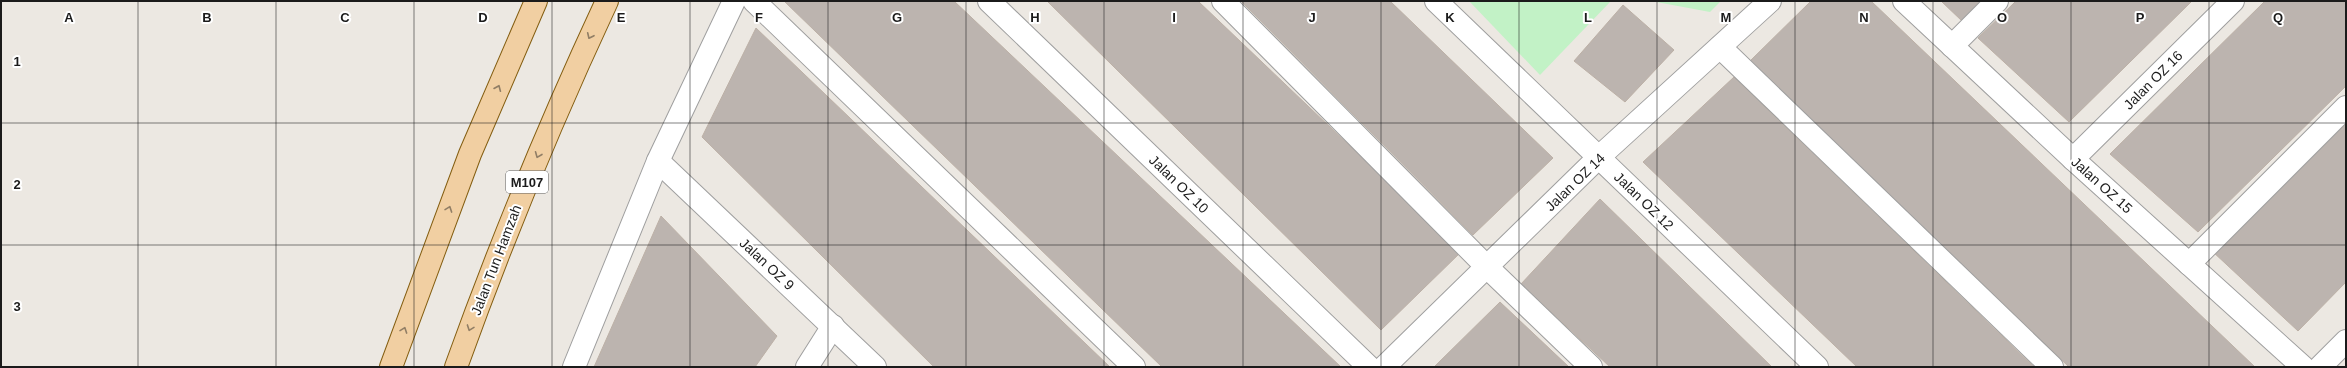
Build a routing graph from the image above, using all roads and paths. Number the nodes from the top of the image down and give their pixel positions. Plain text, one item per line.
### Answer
1 (536, 1) edge
2 (607, 1) edge
3 (734, 1) edge
4 (754, 1) edge
5 (989, 1) edge
6 (1223, 1) edge
7 (1436, 1) edge
8 (1770, 1) edge
9 (1904, 1) edge
10 (1997, 1) edge
11 (2233, 1) edge
12 (1952, 46) junction
13 (1720, 47) junction
14 (2346, 107) edge
15 (1599, 158) junction
16 (2073, 159) junction
17 (658, 161) junction
18 (2189, 264) junction
19 (1486, 267) junction
20 (832, 326) junction
21 (2346, 341) edge
22 (391, 367) edge
23 (456, 367) edge
24 (574, 367) edge
25 (807, 367) edge
26 (875, 367) edge
27 (1134, 367) edge
28 (1369, 367) edge
29 (1384, 367) edge
30 (1591, 367) edge
31 (1817, 367) edge
32 (2052, 367) edge
33 (2303, 367) edge
34 (2320, 367) edge

22 -> 1 main road
2 -> 23 main road, Jalan Tun Hamzah / M107
3 - 17 street
4 - 27 street
5 - 28 street, Jalan OZ 10
6 - 19 street
7 - 15 street, Jalan OZ 12
8 - 13 street, Jalan OZ 14
9 - 12 street, Jalan OZ 15
10 - 12 street
11 - 16 street, Jalan OZ 16
12 - 16 street, Jalan OZ 15
13 - 15 street, Jalan OZ 14
13 - 32 street
14 - 18 street
15 - 19 street, Jalan OZ 14
15 - 31 street, Jalan OZ 12
16 - 18 street, Jalan OZ 15
17 - 20 street, Jalan OZ 9
17 - 24 street
18 - 33 street, Jalan OZ 15
19 - 29 street, Jalan OZ 14
19 - 30 street
20 - 25 street
20 - 26 street, Jalan OZ 9
21 - 34 street

